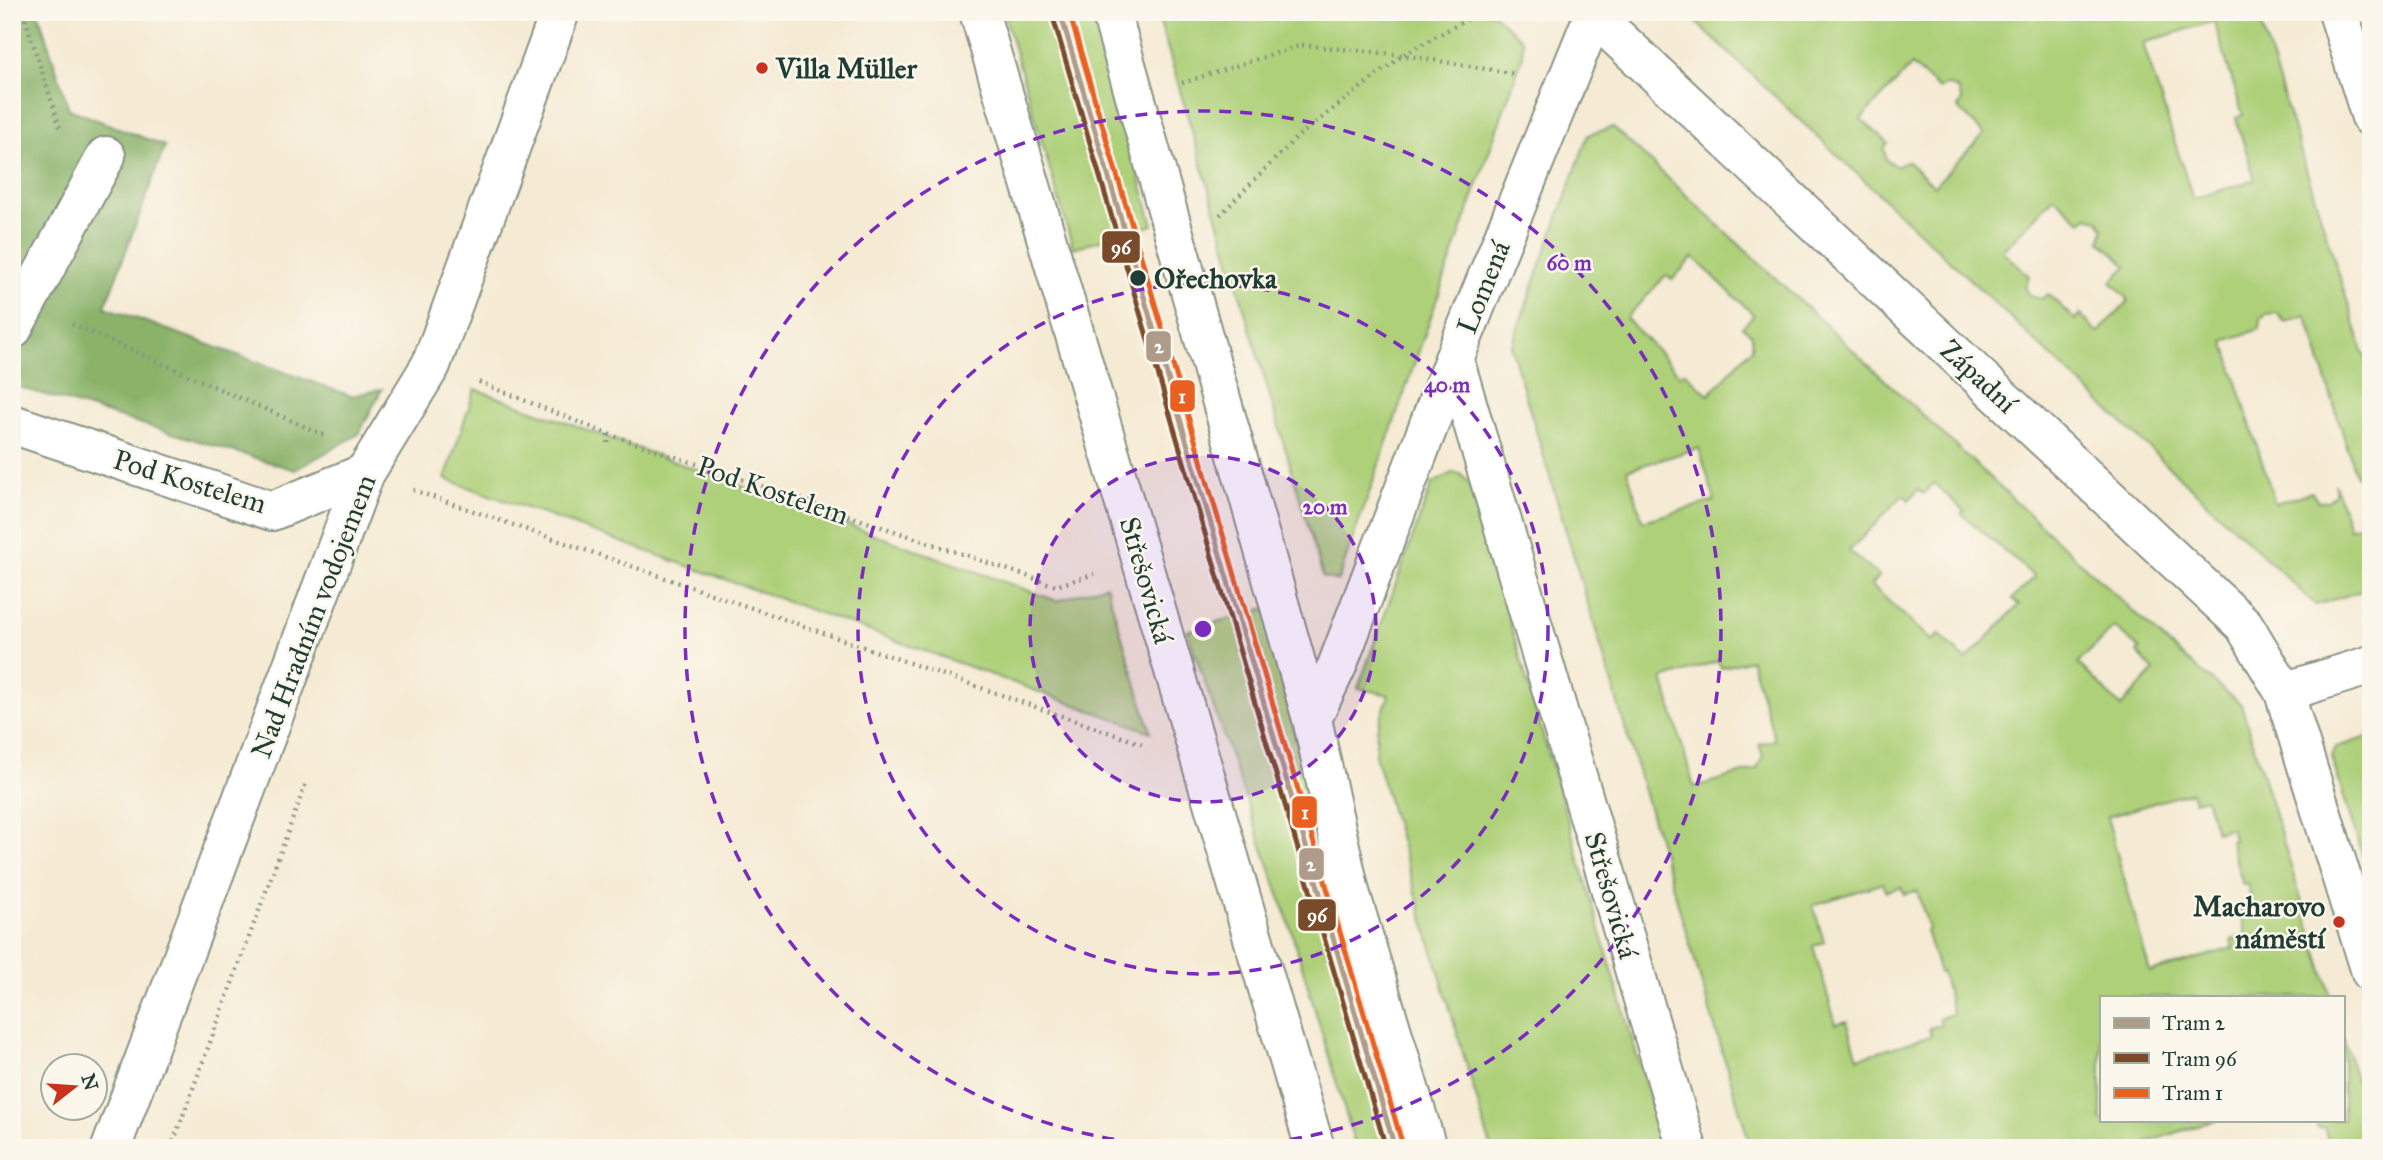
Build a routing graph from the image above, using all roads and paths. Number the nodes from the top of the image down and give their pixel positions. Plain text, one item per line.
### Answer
1 (23, 12) edge
2 (560, 12) edge
3 (979, 12) edge
4 (1111, 12) edge
5 (1480, 12) edge
6 (2338, 12) edge
7 (1592, 13) edge
8 (1403, 55) junction
9 (1565, 82) junction
10 (1176, 85) dead end
11 (2371, 117) edge
12 (106, 156) dead end
13 (83, 199) junction
14 (1216, 219) dead end
15 (19, 317) edge
16 (1454, 359) junction
17 (431, 365) junction
18 (12, 424) edge
19 (608, 434) junction
20 (328, 437) dead end
21 (608, 444) dead end
22 (365, 473) junction
23 (417, 482) dead end
24 (414, 490) junction
25 (409, 503) dead end
26 (1106, 570) dead end
27 (2371, 666) edge
28 (2284, 692) junction
29 (1312, 719) junction
30 (1146, 746) dead end
31 (309, 774) dead end
32 (2371, 972) edge
33 (111, 1148) edge
34 (171, 1148) edge
35 (1315, 1148) edge
36 (1427, 1148) edge
37 (1687, 1148) edge

1 - 13 path
2 - 17 street, Nad Hradním vodojemem
3 - 35 street, Střešovická
4 - 29 street
5 - 8 path
6 - 11 street
7 - 9 street, Lomená
7 - 28 street, Západní
8 - 9 path
8 - 10 path
8 - 14 path
9 - 16 street, Lomená
12 - 13 street
13 - 15 street
15 - 20 path
16 - 29 street, Lomená
16 - 37 street, Střešovická
17 - 19 path, Pod Kostelem
17 - 22 street, Nad Hradním vodojemem
18 - 22 street, Pod Kostelem
19 - 21 path
19 - 26 path, Pod Kostelem
22 - 24 path
22 - 33 street, Nad Hradním vodojemem
23 - 24 path
24 - 25 path
24 - 30 path
27 - 28 street
28 - 32 street
29 - 36 street
31 - 34 path

